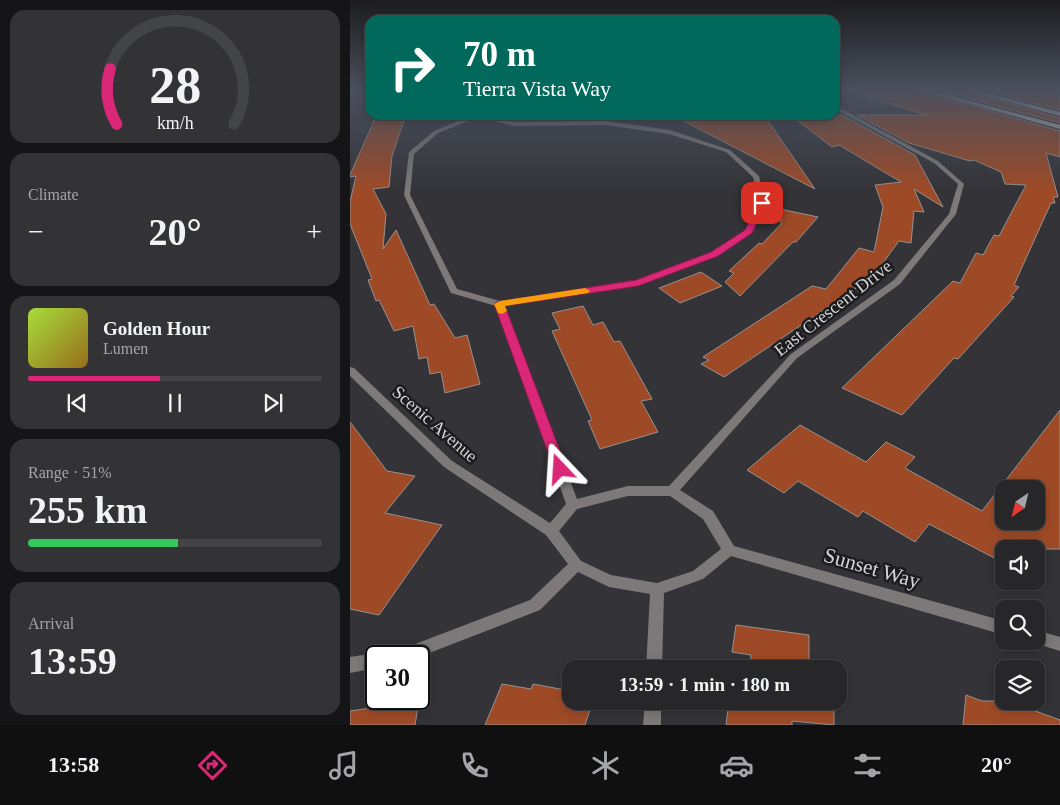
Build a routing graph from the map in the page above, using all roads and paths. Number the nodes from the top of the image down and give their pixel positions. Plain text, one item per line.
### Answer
1 (459, 123) edge
2 (509, 123) edge
3 (864, 123) edge
4 (1045, 123) edge
5 (1060, 127) edge
6 (500, 304) junction
7 (350, 370) edge
8 (672, 492) junction
9 (573, 505) junction
10 (551, 531) junction
11 (729, 550) junction
12 (576, 565) junction
13 (657, 589) junction
14 (995, 625) edge
15 (1045, 640) edge
16 (1060, 644) edge
17 (430, 646) edge
18 (654, 660) edge
19 (365, 663) edge
20 (350, 665) edge
21 (653, 710) edge
22 (652, 725) edge

1 - 6 street
2 - 6 street
3 - 8 street, East Crescent Drive
4 - 5 main road
6 - 9 street
7 - 10 street, Scenic Avenue
8 - 9 street
8 - 11 street
9 - 10 street
10 - 12 street
11 - 13 street
11 - 14 street, Sunset Way
12 - 13 street
12 - 17 street
13 - 18 street
15 - 16 street
19 - 20 street
21 - 22 street

